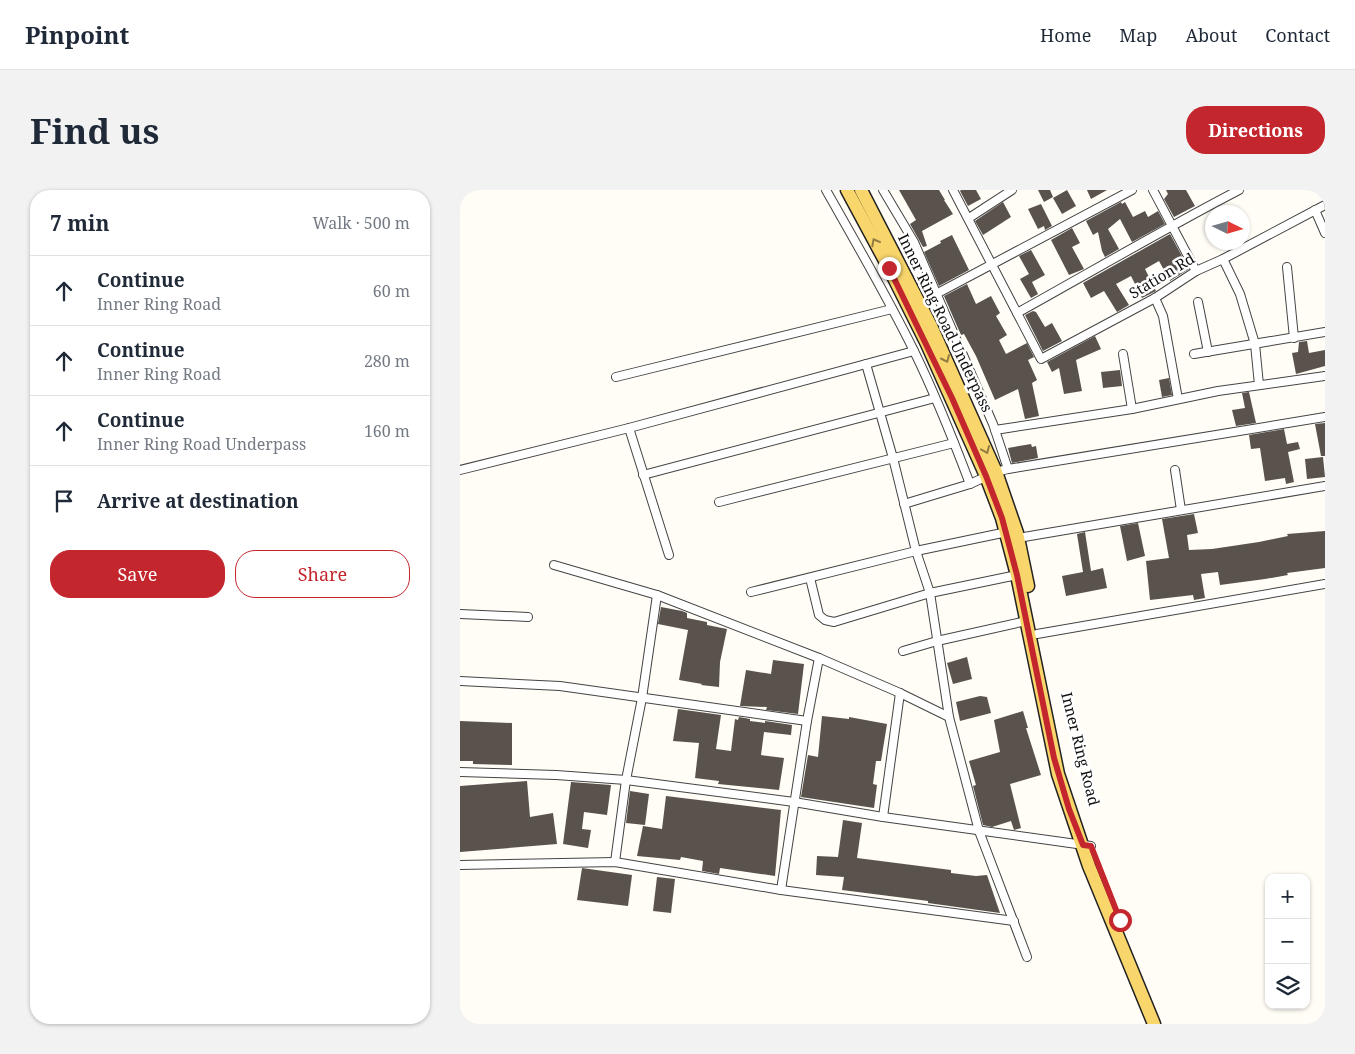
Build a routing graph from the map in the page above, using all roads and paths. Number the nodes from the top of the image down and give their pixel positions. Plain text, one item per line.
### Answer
1 (826, 190) edge
2 (847, 190) edge
3 (861, 190) edge
4 (883, 190) edge
5 (953, 190) edge
6 (1012, 190) edge
7 (1132, 190) edge
8 (1153, 190) edge
9 (1239, 190) edge
10 (1325, 204) edge
11 (1315, 210) junction
12 (969, 218) junction
13 (1172, 225) junction
14 (1325, 233) edge
15 (1223, 258) junction
16 (991, 266) junction
17 (1287, 267) dead end
18 (1196, 271) junction
19 (936, 294) junction
20 (1155, 298) junction
21 (1198, 302) dead end
22 (892, 309) junction
23 (1017, 313) junction
24 (1325, 332) edge
25 (1294, 338) junction
26 (1255, 344) junction
27 (914, 352) junction
28 (1208, 352) junction
29 (1123, 354) dead end
30 (1194, 354) dead end
31 (866, 364) junction
32 (1325, 376) edge
33 (616, 377) dead end
34 (1259, 385) junction
35 (934, 398) junction
36 (1178, 399) junction
37 (1132, 410) junction
38 (880, 412) junction
39 (1325, 417) edge
40 (629, 428) junction
41 (995, 430) junction
42 (954, 443) junction
43 (893, 458) junction
44 (460, 470) edge
45 (1175, 470) dead end
46 (997, 472) junction
47 (643, 475) junction
48 (970, 484) junction
49 (1325, 486) edge
50 (719, 502) dead end
51 (904, 504) junction
52 (1181, 510) junction
53 (1012, 535) junction
54 (916, 551) junction
55 (669, 555) dead end
56 (554, 565) dead end
57 (1017, 575) junction
58 (810, 578) junction
59 (1325, 584) edge
60 (751, 592) dead end
61 (930, 593) junction
62 (657, 595) junction
63 (460, 614) edge
64 (528, 617) dead end
65 (1026, 622) junction
66 (1037, 634) junction
67 (937, 641) junction
68 (903, 651) dead end
69 (819, 658) junction
70 (460, 681) edge
71 (900, 693) junction
72 (642, 698) junction
73 (948, 717) junction
74 (807, 721) junction
75 (460, 772) edge
76 (626, 780) junction
77 (794, 802) junction
78 (883, 817) junction
79 (979, 831) junction
80 (1087, 845) junction
81 (616, 862) junction
82 (460, 865) edge
83 (781, 890) junction
84 (1014, 921) junction
85 (1027, 956) dead end
86 (1154, 1024) edge
87 (1163, 1024) edge

1 - 22 street
46 -> 2 main road, Inner Ring Road Underpass
3 -> 46 main road, Inner Ring Road Underpass
4 - 19 street
5 - 12 street
6 - 12 street
7 - 16 street
8 - 13 street
9 - 13 street
10 - 11 street, Station Rd
11 - 14 street
11 - 15 street, Station Rd
12 - 16 street
13 - 18 street
13 - 23 street
15 - 18 street, Station Rd
15 - 26 street
16 - 19 street
16 - 23 street
17 - 25 street
18 - 20 street, Station Rd
19 - 41 street
20 - 23 street, Station Rd
20 - 36 street
21 - 28 street
22 - 27 street
22 - 33 street
24 - 25 street
25 - 26 street
26 - 28 street
26 - 34 street
27 - 31 street
27 - 35 street
28 - 30 street
29 - 37 street
31 - 38 street
31 - 40 street
32 - 34 street
34 - 36 street
35 - 38 street
35 - 42 street
36 - 37 street
37 - 41 street
38 - 43 street
38 - 47 street
39 - 46 street
40 - 44 street
40 - 47 street
41 - 46 street
42 - 43 street
42 - 48 street
43 - 50 street
43 - 51 street
45 - 52 street
46 - 48 street
46 - 53 main road, Inner Ring Road
47 - 55 street
48 - 51 street
49 - 52 street
51 - 54 street
52 - 53 street
53 - 54 street
53 - 57 main road, Inner Ring Road
53 - 66 main road, Inner Ring Road
54 - 58 street
54 - 61 street
56 - 62 street
57 - 61 street
57 - 65 main road, Inner Ring Road
58 - 60 street
58 - 61 street
59 - 66 street
61 - 67 street
62 - 69 street
62 - 72 street
63 - 64 street
65 - 67 street
65 - 80 main road, Inner Ring Road
66 - 80 main road, Inner Ring Road
67 - 68 street
67 - 73 street
69 - 71 street
69 - 74 street
70 - 72 street
71 - 73 street
71 - 78 street
72 - 74 street
72 - 76 street
73 - 79 street
74 - 77 street
75 - 76 street
76 - 77 street
76 - 81 street
77 - 78 street
77 - 83 street
78 - 79 street
79 - 80 street
79 - 84 street
80 - 86 main road, Inner Ring Road
80 - 87 main road, Inner Ring Road
81 - 82 street
81 - 83 street
83 - 84 street
84 - 85 street

